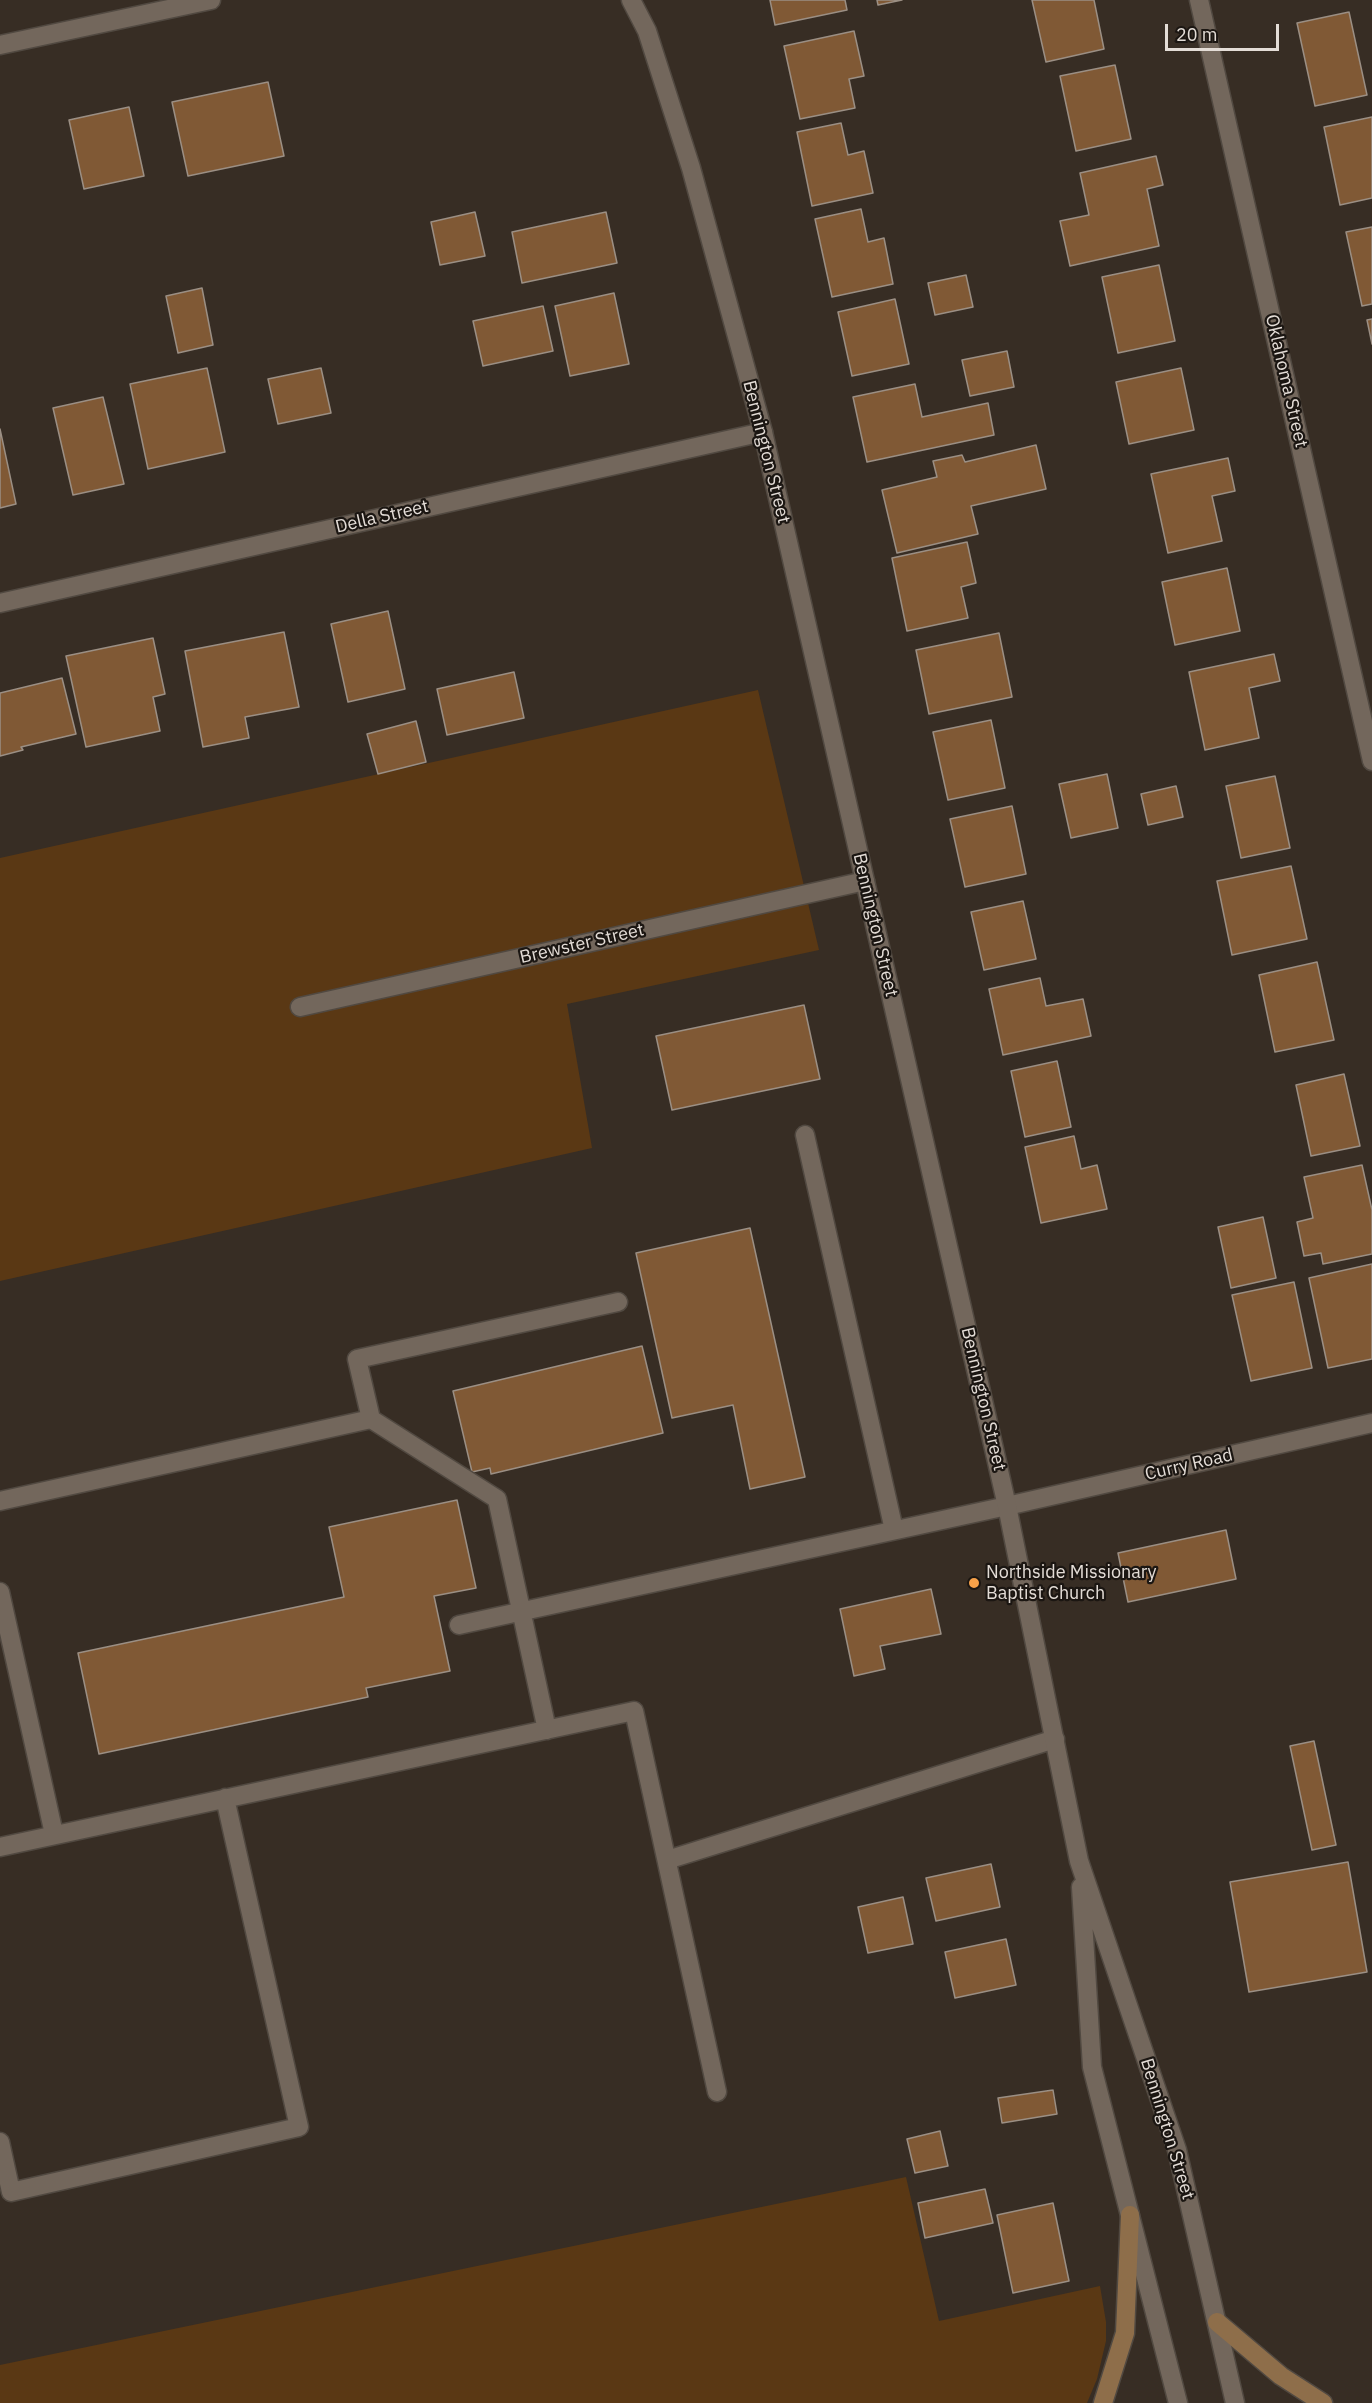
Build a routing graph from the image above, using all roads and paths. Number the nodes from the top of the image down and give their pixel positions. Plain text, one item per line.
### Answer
1 (211, 0) edge
2 (631, 0) edge
3 (1199, 0) edge
4 (0, 45) edge
5 (763, 432) junction
6 (0, 603) edge
7 (1372, 761) edge
8 (865, 881) junction
9 (300, 1007) dead end
10 (805, 1136) dead end
11 (618, 1302) dead end
12 (371, 1419) junction
13 (1372, 1423) edge
14 (0, 1501) edge
15 (1007, 1506) junction
16 (894, 1530) junction
17 (0, 1592) edge
18 (521, 1611) junction
19 (459, 1625) dead end
20 (547, 1730) junction
21 (1055, 1739) junction
22 (225, 1798) junction
23 (54, 1834) junction
24 (0, 1847) edge
25 (667, 1860) junction
26 (1079, 1861) junction
27 (717, 2092) dead end
28 (0, 2142) edge
29 (1130, 2214) junction
30 (1217, 2322) junction
31 (1102, 2403) edge
32 (1178, 2403) edge
33 (1235, 2403) edge
34 (1323, 2403) edge

1 - 4 street
2 - 5 street, Bennington Street
3 - 7 street, Oklahoma Street
5 - 6 street, Della Street
5 - 8 street, Bennington Street
8 - 9 street, Brewster Street
8 - 15 street, Bennington Street
10 - 16 street
11 - 12 street
12 - 14 street
12 - 18 street
13 - 15 street, Curry Road
15 - 16 street, Curry Road
15 - 21 street, Bennington Street
16 - 18 street, Curry Road
17 - 23 street
18 - 19 street, Curry Road
18 - 20 street
20 - 22 street
20 - 25 street
21 - 25 street
21 - 26 street, Bennington Street
22 - 23 street
22 - 28 street
23 - 24 street
25 - 27 street
26 - 29 street, Bennington Street
26 - 30 street, Bennington Street
29 - 31 main road
29 - 32 street, Bennington Street
30 - 33 street, Bennington Street
30 - 34 main road

